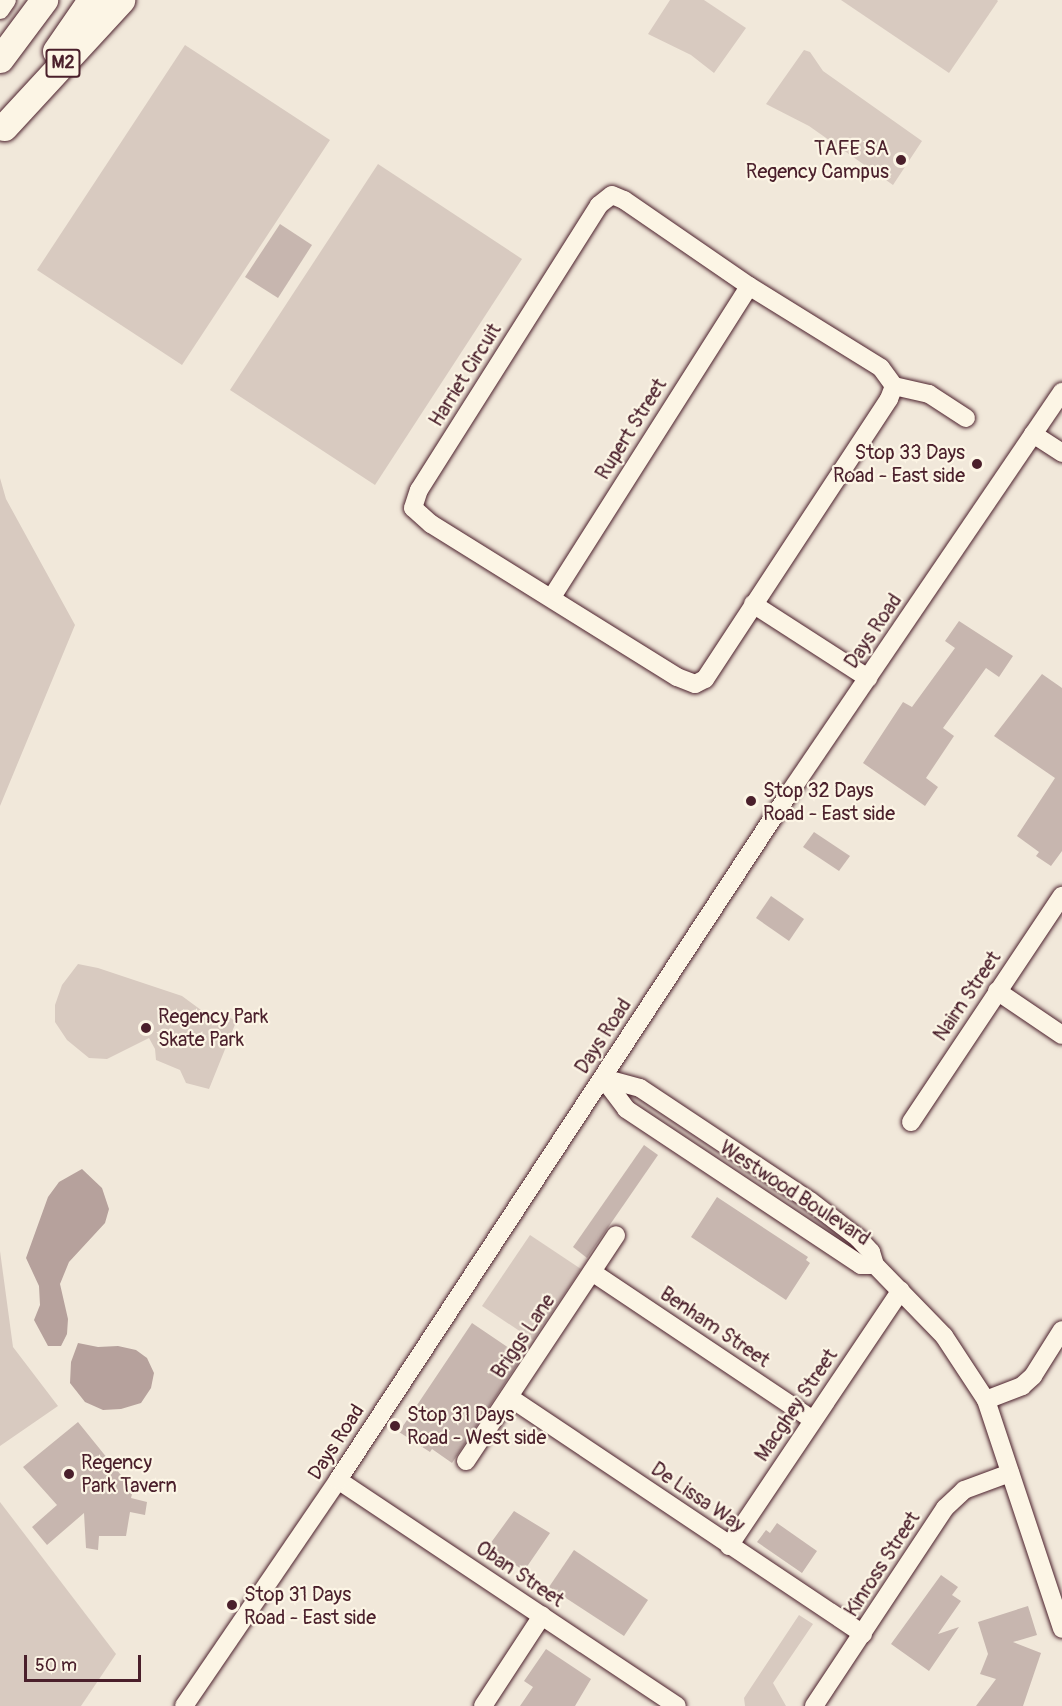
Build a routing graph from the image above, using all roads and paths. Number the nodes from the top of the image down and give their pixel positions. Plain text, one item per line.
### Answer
1 (7, 0) edge
2 (36, 0) edge
3 (44, 0) edge
4 (91, 0) edge
5 (121, 0) edge
6 (0, 10) edge
7 (1, 58) edge
8 (2, 129) edge
9 (749, 286) junction
10 (894, 386) junction
11 (1062, 392) edge
12 (966, 418) dead end
13 (1033, 434) junction
14 (1062, 453) edge
15 (552, 597) junction
16 (753, 604) junction
17 (868, 678) junction
18 (1062, 896) edge
19 (997, 991) junction
20 (1062, 1035) edge
21 (603, 1078) junction
22 (679, 1114) junction
23 (911, 1122) dead end
24 (663, 1134) junction
25 (616, 1235) dead end
26 (875, 1265) junction
27 (592, 1272) junction
28 (901, 1290) junction
29 (1062, 1330) edge
30 (510, 1396) junction
31 (986, 1400) junction
32 (813, 1420) junction
33 (466, 1461) dead end
34 (1010, 1473) junction
35 (338, 1480) junction
36 (729, 1546) junction
37 (542, 1616) junction
38 (1062, 1629) edge
39 (863, 1634) junction
40 (184, 1706) edge
41 (483, 1706) edge
42 (677, 1706) edge
43 (814, 1706) edge

1 - 6 street
2 - 7 highway
3 - 7 highway
4 - 8 highway, M2
5 - 8 highway, M2
9 - 10 street, Harriet Circuit
9 - 15 street, Rupert Street
9 - 15 street, Harriet Circuit
10 - 12 street
10 - 16 street, Harriet Circuit
11 - 13 street, Days Road
13 - 14 street
13 - 17 street, Days Road
15 - 16 street, Harriet Circuit
16 - 17 street
17 - 21 street, Days Road
18 - 19 street, Nairn Street
19 - 20 street
19 - 23 street, Nairn Street
21 - 22 street, Westwood Boulevard
21 - 24 street, Westwood Boulevard
21 - 35 street, Days Road
22 - 24 street
22 - 26 street, Westwood Boulevard
24 - 26 street, Westwood Boulevard
25 - 27 street, Briggs Lane
26 - 28 street
27 - 30 street, Briggs Lane
27 - 32 street, Benham Street
28 - 31 street
28 - 32 street, Macghey Street
29 - 31 street
30 - 33 street, Briggs Lane
30 - 36 street, De Lissa Way
31 - 34 street
32 - 36 street, Macghey Street
34 - 38 street
34 - 39 street, Kinross Street
35 - 37 street, Oban Street
35 - 40 street, Days Road
36 - 39 street, De Lissa Way
37 - 41 street
37 - 42 street, Oban Street
39 - 43 street, Kinross Street

